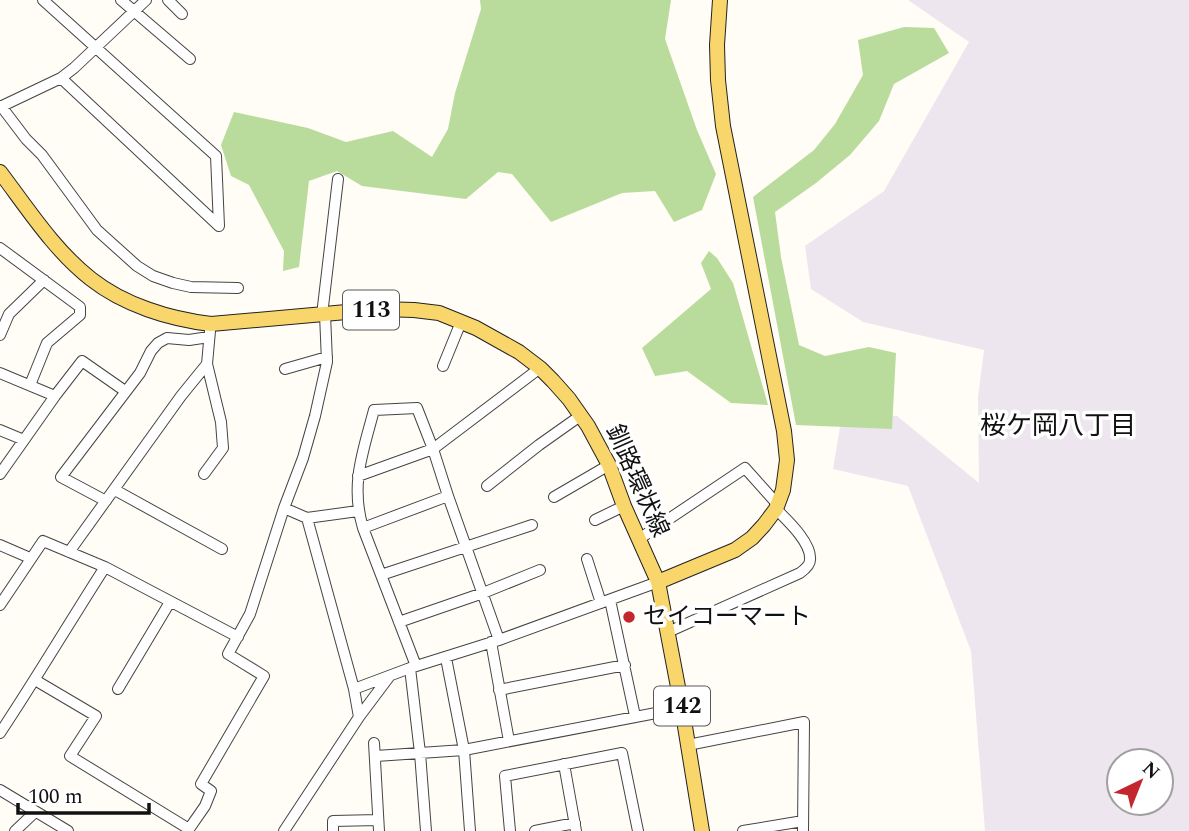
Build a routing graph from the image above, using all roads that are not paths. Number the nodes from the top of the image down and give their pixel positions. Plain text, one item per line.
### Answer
1 (43, 0) edge
2 (121, 0) edge
3 (146, 0) edge
4 (168, 0) edge
5 (720, 0) edge
6 (134, 11) junction
7 (182, 14) dead end
8 (96, 47) junction
9 (190, 60) dead end
10 (61, 78) junction
11 (1, 106) edge
12 (0, 172) edge
13 (338, 179) dead end
14 (1, 252) edge
15 (44, 280) junction
16 (238, 288) dead end
17 (323, 315) junction
18 (461, 321) junction
19 (210, 330) junction
20 (0, 335) edge
21 (327, 357) junction
22 (207, 364) junction
23 (443, 366) dead end
24 (540, 368) junction
25 (285, 369) dead end
26 (0, 373) edge
27 (30, 385) junction
28 (125, 391) junction
29 (55, 396) junction
30 (580, 416) junction
31 (0, 429) edge
32 (24, 440) junction
33 (433, 449) junction
34 (609, 465) junction
35 (0, 474) edge
36 (204, 474) dead end
37 (358, 476) junction
38 (487, 486) dead end
39 (115, 490) junction
40 (448, 496) junction
41 (554, 497) dead end
42 (106, 501) junction
43 (624, 506) junction
44 (777, 507) junction
45 (284, 508) junction
46 (358, 511) junction
47 (307, 518) junction
48 (595, 520) dead end
49 (532, 525) dead end
50 (363, 528) junction
51 (639, 539) junction
52 (0, 545) edge
53 (466, 546) junction
54 (222, 549) dead end
55 (69, 552) junction
56 (30, 558) junction
57 (587, 559) dead end
58 (105, 568) junction
59 (540, 570) dead end
60 (381, 575) junction
61 (658, 582) junction
62 (483, 593) junction
63 (606, 601) junction
64 (170, 602) junction
65 (1, 603) edge
66 (399, 622) junction
67 (668, 632) junction
68 (238, 637) junction
69 (495, 641) junction
70 (446, 658) junction
71 (625, 665) junction
72 (413, 667) junction
73 (389, 677) junction
74 (35, 680) junction
75 (118, 689) dead end
76 (354, 689) junction
77 (499, 690) junction
78 (682, 708) junction
79 (635, 716) junction
80 (359, 717) junction
81 (0, 733) edge
82 (509, 741) junction
83 (374, 743) dead end
84 (688, 745) junction
85 (464, 750) junction
86 (420, 753) junction
87 (376, 756) junction
88 (564, 764) junction
89 (0, 790) edge
90 (35, 812) junction
91 (378, 825) edge
92 (803, 826) edge
93 (576, 827) edge
94 (189, 830) edge
95 (15, 831) edge
96 (68, 831) edge
97 (284, 831) edge
98 (333, 831) edge
99 (426, 831) edge
100 (470, 831) edge
101 (510, 831) edge
102 (535, 831) edge
103 (638, 831) edge
104 (702, 831) edge
105 (743, 831) edge

1 - 8 street
2 - 6 street
3 - 6 street
4 - 7 street
5 - 44 main road
6 - 8 street
6 - 9 street
8 - 10 street
8 - 10 street
10 - 11 street
11 - 16 street
12 - 19 main road, 釧路環状線 / 113
13 - 17 street
14 - 15 street
15 - 20 street
15 - 27 street
17 - 18 main road, 釧路環状線 / 113
17 - 19 main road, 釧路環状線 / 113
17 - 21 street
18 - 23 street
18 - 24 main road, 釧路環状線 / 113
19 - 22 street
19 - 28 street
21 - 25 street
21 - 45 street
22 - 36 street
22 - 39 street
24 - 30 main road, 釧路環状線 / 113
24 - 33 street
26 - 27 street
27 - 29 street
28 - 29 street
28 - 42 street
29 - 32 street
30 - 34 main road, 釧路環状線 / 113
30 - 38 street
31 - 32 street
32 - 35 street
33 - 37 street
33 - 37 street
33 - 40 street
34 - 41 street
34 - 43 main road, 釧路環状線 / 113
37 - 46 street
39 - 42 street
39 - 54 street
40 - 50 street
40 - 53 street
42 - 55 street
43 - 48 street
43 - 51 main road, 釧路環状線 / 113
44 - 51 street
44 - 61 main road
44 - 67 street
45 - 47 street
45 - 68 street
46 - 47 street
46 - 50 street
47 - 76 street
49 - 53 street
50 - 60 street
51 - 61 main road, 釧路環状線 / 113
52 - 56 street
53 - 60 street
53 - 62 street
55 - 56 street
55 - 58 street
56 - 65 street
57 - 63 street
58 - 64 street
58 - 74 street
59 - 62 street
60 - 66 street
61 - 63 street
61 - 67 main road, 142
62 - 66 street
62 - 69 street
63 - 69 street
63 - 71 street
64 - 68 street
64 - 75 street
66 - 72 street
67 - 78 main road, 142
68 - 94 street
69 - 70 street
69 - 77 street
70 - 72 street
70 - 85 street
71 - 77 street
71 - 79 street
72 - 73 street
72 - 86 street
73 - 76 street
73 - 80 street
74 - 81 street
74 - 94 street
76 - 80 street
77 - 82 street
78 - 79 street
78 - 84 main road, 142
79 - 82 street
80 - 97 street
82 - 85 street
83 - 87 street
84 - 92 street
84 - 104 main road, 142
85 - 86 street
85 - 100 street
86 - 87 street
86 - 99 street
87 - 91 street
88 - 93 street
88 - 101 street
88 - 103 street
89 - 90 street
90 - 95 street
90 - 96 street
91 - 98 street
92 - 105 street
93 - 102 street

